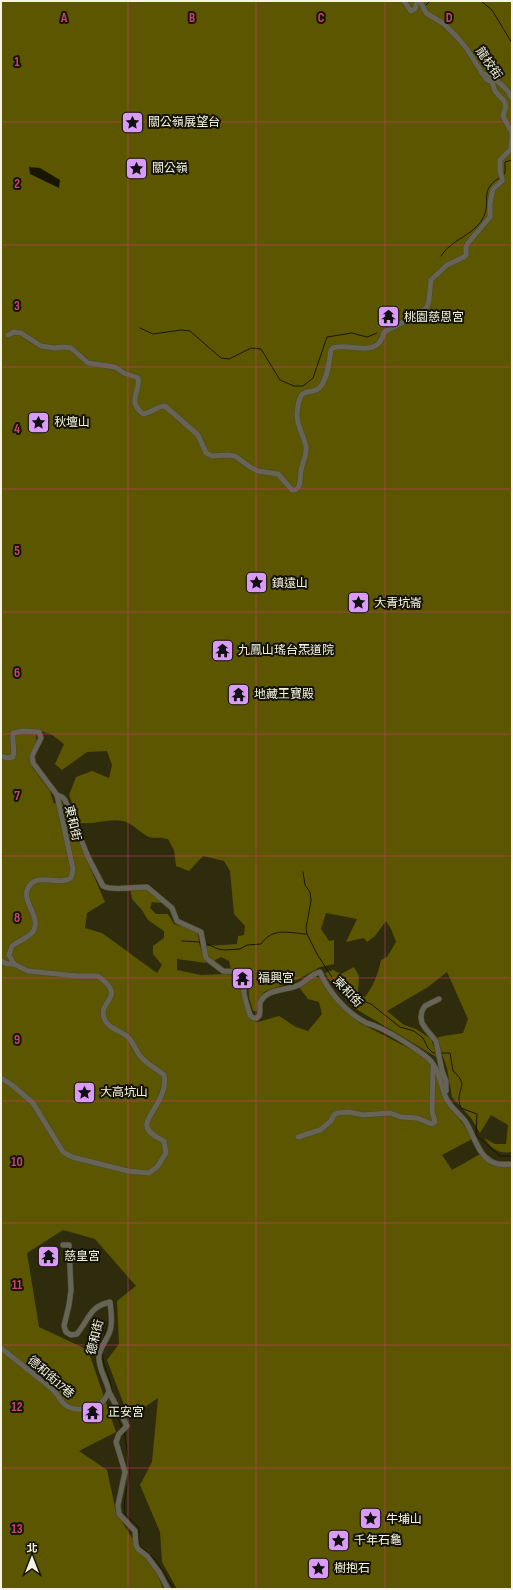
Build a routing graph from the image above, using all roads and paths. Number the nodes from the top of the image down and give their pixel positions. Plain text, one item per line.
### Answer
1 (404, 1) edge
2 (419, 1) edge
3 (481, 72) junction
4 (512, 98) edge
5 (8, 335) dead end
6 (1, 756) edge
7 (57, 795) junction
8 (1, 962) edge
9 (14, 964) junction
10 (440, 999) dead end
11 (433, 1064) junction
12 (1, 1078) edge
13 (445, 1094) junction
14 (298, 1136) dead end
15 (512, 1164) edge
16 (63, 1245) dead end
17 (1, 1348) edge
18 (111, 1395) junction
19 (168, 1589) edge

1 - 2 street
2 - 3 street, 龍校街
3 - 4 street
3 - 5 street, 龍校街
6 - 7 street
7 - 9 street, 東和街
7 - 11 street, 東和街
8 - 9 street
9 - 12 street
10 - 13 street
11 - 13 street, 東和街
11 - 14 street
13 - 15 street, 東和街
16 - 18 street, 德和街
17 - 18 street, 德和街17巷
18 - 19 street, 德和街

